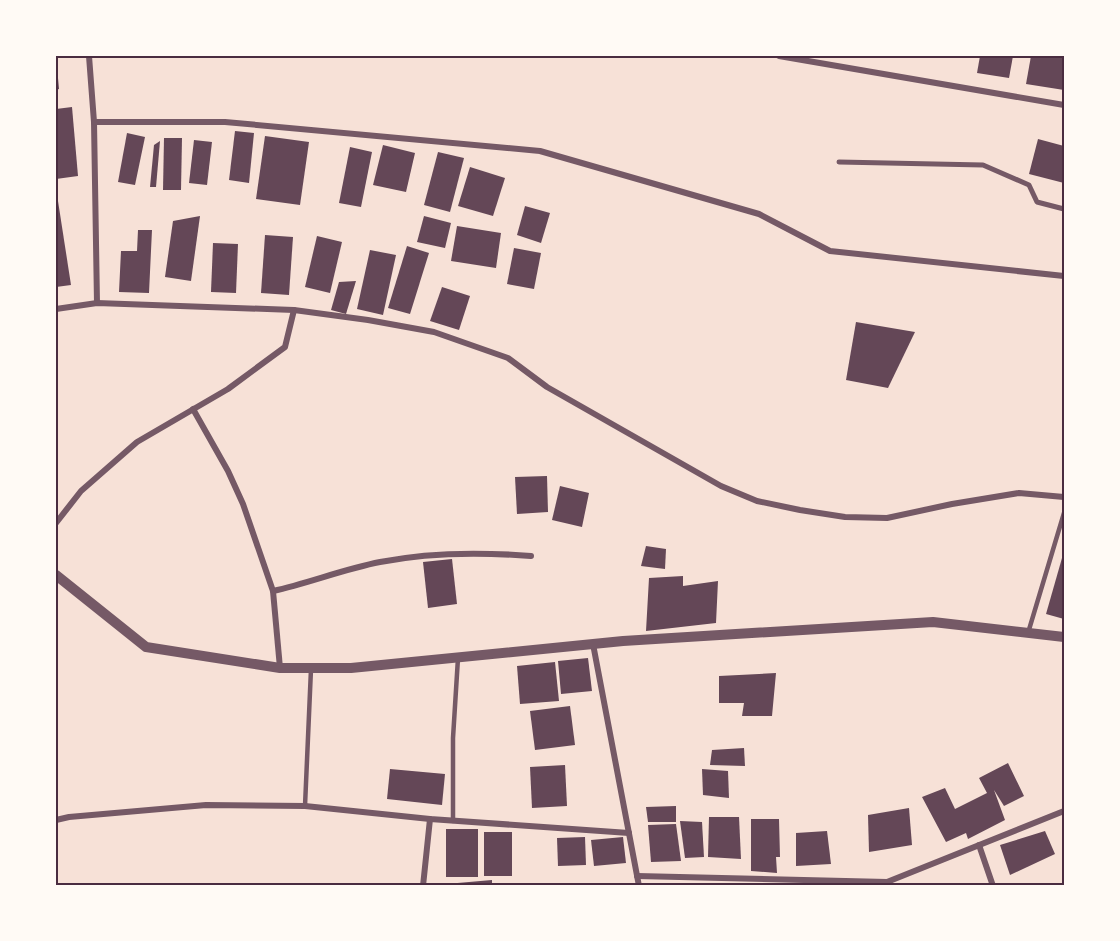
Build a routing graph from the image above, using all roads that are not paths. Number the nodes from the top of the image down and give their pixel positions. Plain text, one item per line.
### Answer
1 (88, 56) edge
2 (779, 56) edge
3 (1065, 105) edge
4 (94, 122) junction
5 (839, 162) dead end
6 (1065, 209) edge
7 (1065, 276) edge
8 (97, 303) junction
9 (56, 309) edge
10 (294, 310) junction
11 (193, 410) junction
12 (1065, 497) edge
13 (1065, 513) edge
14 (56, 523) edge
15 (531, 556) dead end
16 (56, 575) edge
17 (273, 591) junction
18 (1028, 633) junction
19 (1065, 637) edge
20 (593, 644) junction
21 (458, 658) junction
22 (280, 668) junction
23 (311, 669) junction
24 (305, 806) junction
25 (1065, 811) edge
26 (430, 819) junction
27 (56, 820) edge
28 (453, 820) junction
29 (629, 833) junction
30 (979, 845) junction
31 (637, 876) junction
32 (423, 885) edge
33 (639, 885) edge
34 (993, 885) edge

1 - 4 street
2 - 3 street
4 - 7 street
4 - 8 street
5 - 6 street
8 - 9 street
8 - 10 street
10 - 11 street
10 - 12 street
11 - 14 street
11 - 17 street
13 - 18 lane
15 - 17 street
16 - 22 street
17 - 22 street
18 - 19 street
18 - 20 street
20 - 21 street
20 - 29 street
21 - 23 street
21 - 28 lane
22 - 23 street
23 - 24 lane
24 - 26 street
24 - 27 street
25 - 30 street
26 - 28 street
26 - 32 street
28 - 29 street
29 - 31 street
30 - 31 street
30 - 34 street
31 - 33 street

